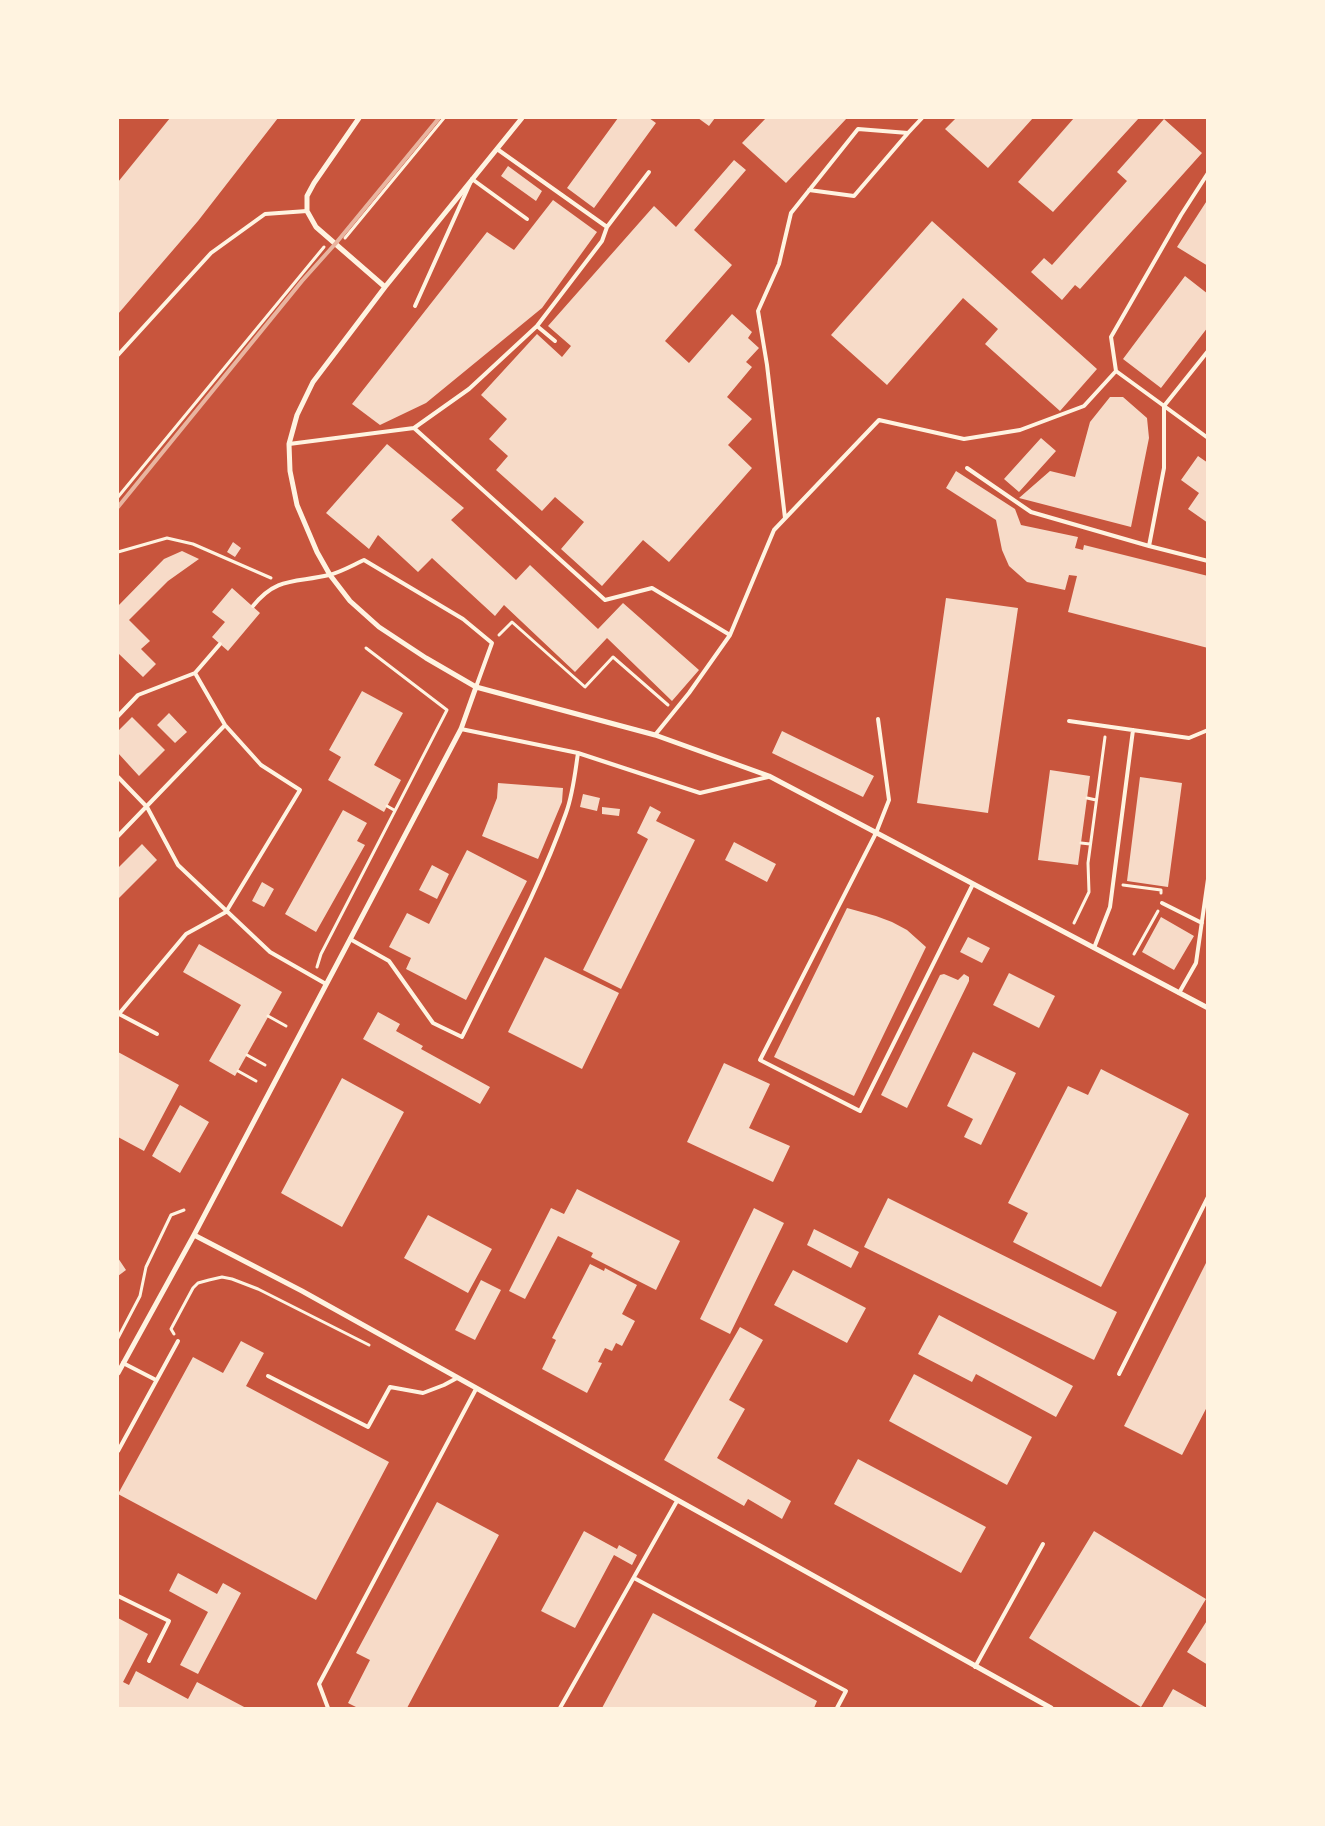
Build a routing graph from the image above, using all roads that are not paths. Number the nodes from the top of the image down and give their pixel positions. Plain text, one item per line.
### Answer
1 (359, 118) edge
2 (522, 118) edge
3 (922, 118) edge
4 (908, 133) junction
5 (497, 148) junction
6 (649, 172) dead end
7 (1208, 173) edge
8 (472, 179) junction
9 (810, 190) junction
10 (307, 211) junction
11 (527, 219) dead end
12 (607, 227) junction
13 (385, 288) junction
14 (415, 306) dead end
15 (537, 326) junction
16 (555, 341) dead end
17 (1208, 351) edge
18 (118, 355) edge
19 (1116, 371) junction
20 (1164, 406) junction
21 (414, 428) junction
22 (1208, 438) edge
23 (289, 444) junction
24 (967, 468) dead end
25 (785, 518) junction
26 (1149, 546) junction
27 (1208, 561) edge
28 (330, 575) junction
29 (253, 606) dead end
30 (730, 635) junction
31 (220, 644) dead end
32 (195, 673) junction
33 (476, 687) junction
34 (118, 716) edge
35 (878, 718) dead end
36 (1069, 721) dead end
37 (225, 726) junction
38 (461, 729) junction
39 (1133, 730) junction
40 (1208, 730) edge
41 (655, 735) junction
42 (578, 753) junction
43 (769, 776) junction
44 (118, 777) edge
45 (147, 807) junction
46 (876, 833) junction
47 (118, 836) edge
48 (1208, 879) edge
49 (973, 884) junction
50 (1162, 903) road end
51 (226, 912) junction
52 (1202, 923) junction
53 (350, 939) junction
54 (1094, 948) junction
55 (326, 984) junction
56 (1179, 993) junction
57 (1208, 1008) edge
58 (118, 1014) edge
59 (157, 1034) dead end
60 (1208, 1197) edge
61 (194, 1235) junction
62 (178, 1341) road end
63 (123, 1363) junction
64 (118, 1374) edge
65 (1119, 1374) dead end
66 (268, 1376) dead end
67 (457, 1378) junction
68 (156, 1380) junction
69 (476, 1389) junction
70 (118, 1451) edge
71 (677, 1501) junction
72 (1043, 1544) dead end
73 (634, 1578) junction
74 (118, 1596) edge
75 (149, 1661) dead end
76 (975, 1667) junction
77 (328, 1708) edge
78 (560, 1708) edge
79 (837, 1708) edge
80 (1051, 1708) edge

1 - 10 street
2 - 5 street
3 - 4 lane
4 - 9 lane
4 - 9 lane
5 - 8 street
5 - 12 lane
6 - 12 lane
7 - 19 lane
8 - 11 lane
8 - 13 street
8 - 14 lane
9 - 25 lane
10 - 13 street
10 - 18 lane
12 - 15 lane
13 - 23 street
15 - 16 lane
15 - 21 lane
17 - 20 lane
19 - 20 lane
19 - 25 lane
20 - 22 lane
20 - 26 lane
21 - 23 lane
21 - 30 lane
23 - 28 street
24 - 26 lane
25 - 30 lane
26 - 27 lane
28 - 29 lane
28 - 33 street
28 - 33 lane
30 - 41 lane
31 - 32 lane
32 - 34 lane
32 - 37 lane
33 - 38 street
33 - 41 street
35 - 46 lane
36 - 39 lane
37 - 45 lane
37 - 51 lane
38 - 42 lane
38 - 53 street
39 - 40 lane
39 - 54 lane
41 - 43 street
42 - 43 lane
42 - 53 lane
43 - 46 street
44 - 45 lane
45 - 47 lane
45 - 51 lane
46 - 49 street
46 - 49 lane
48 - 52 lane
49 - 54 street
50 - 52 lane
51 - 55 lane
51 - 58 lane
52 - 56 lane
53 - 55 street
54 - 56 street
55 - 61 street
56 - 57 street
58 - 59 lane
60 - 65 lane
61 - 63 street
61 - 67 street
62 - 68 lane
63 - 64 street
63 - 68 lane
66 - 67 lane
67 - 69 street
68 - 70 lane
69 - 71 street
69 - 77 lane
71 - 73 lane
71 - 76 street
72 - 76 lane
73 - 78 lane
73 - 79 lane
74 - 75 lane
76 - 80 street

